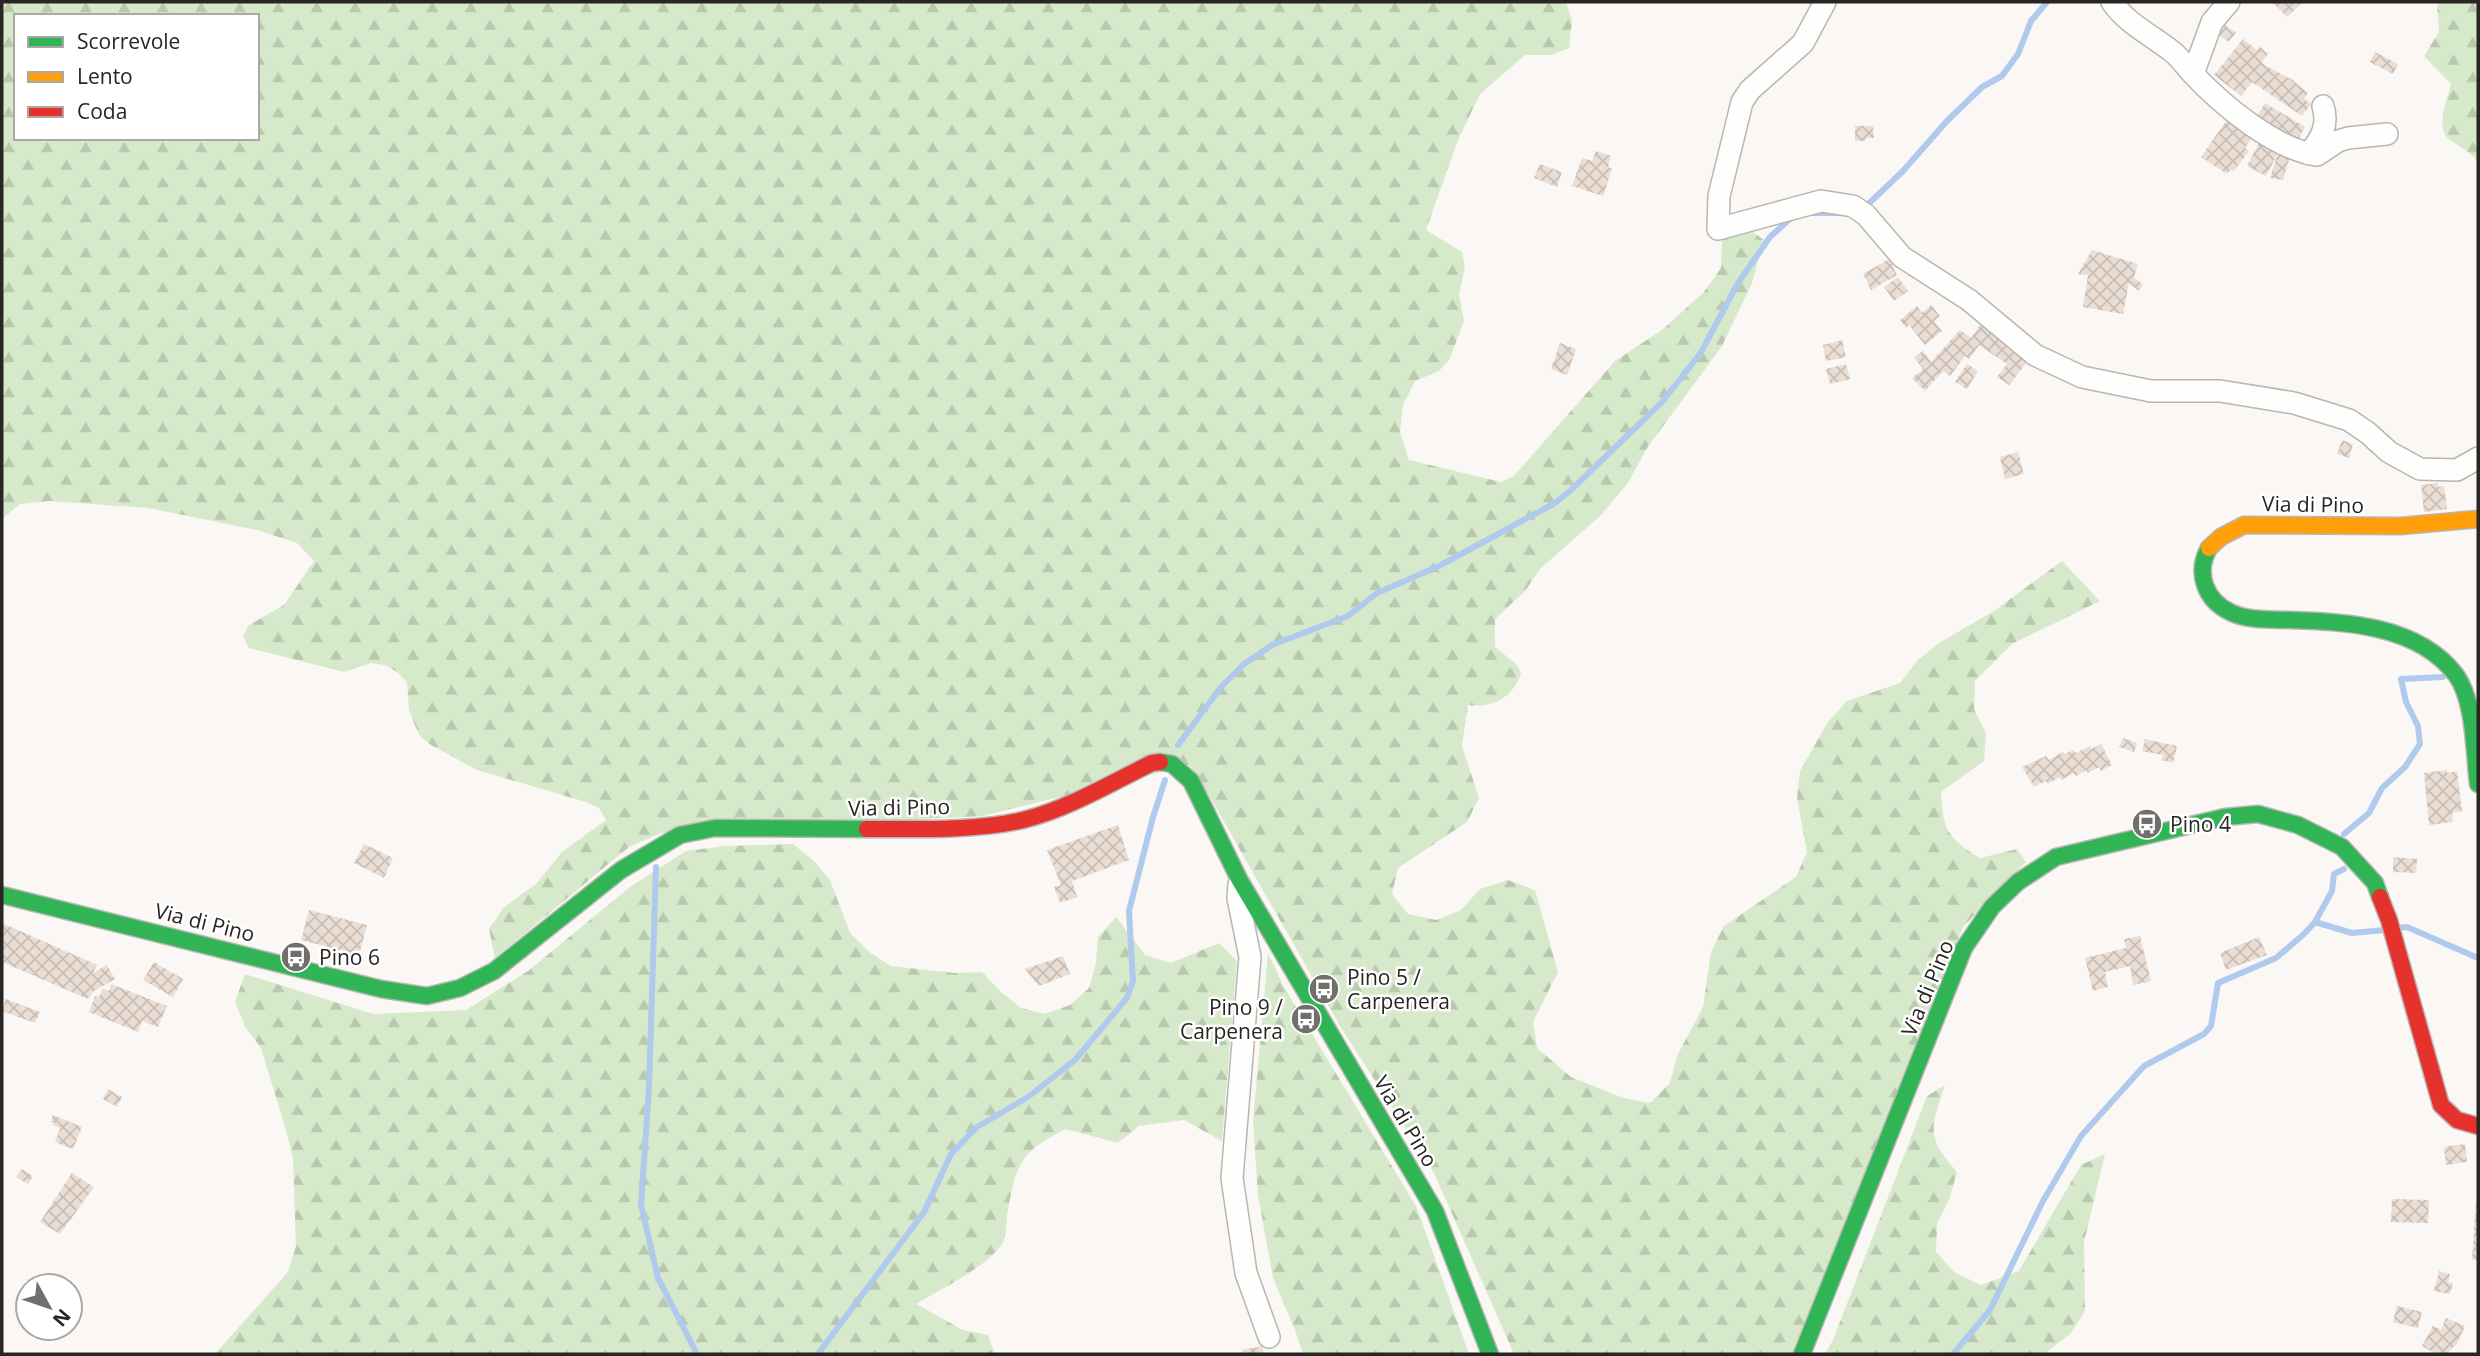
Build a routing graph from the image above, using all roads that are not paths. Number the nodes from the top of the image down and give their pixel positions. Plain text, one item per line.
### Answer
1 (1825, 2) edge
2 (2112, 2) edge
3 (2229, 2) edge
4 (2193, 74) junction
5 (2323, 106) dead end
6 (2387, 134) dead end
7 (2309, 153) junction
8 (2478, 458) edge
9 (2478, 519) edge
10 (2478, 784) edge
11 (1239, 879) junction
12 (2, 895) edge
13 (2478, 1126) edge
14 (1269, 1337) dead end
15 (1490, 1354) edge
16 (1802, 1354) edge

1 - 8 street
2 - 4 street
3 - 4 street
4 - 7 street
5 - 7 street
6 - 7 street
9 - 10 street, Via di Pino
11 - 12 street, Via di Pino
11 - 14 street
11 - 15 street, Via di Pino
13 - 16 street, Via di Pino

